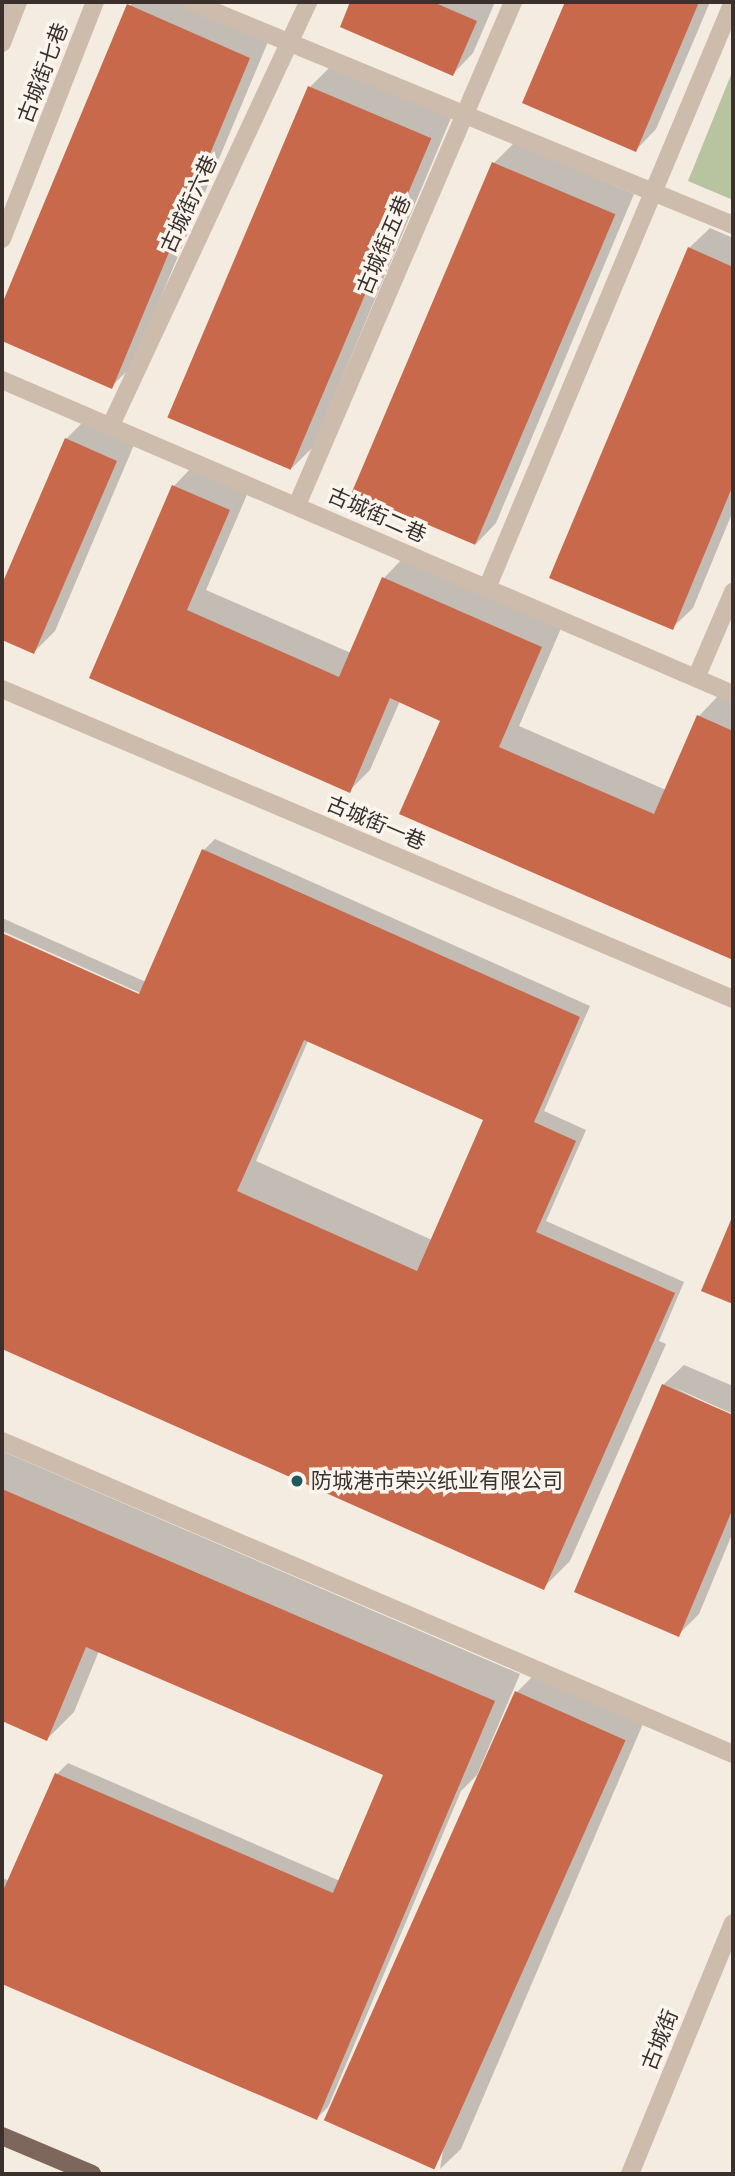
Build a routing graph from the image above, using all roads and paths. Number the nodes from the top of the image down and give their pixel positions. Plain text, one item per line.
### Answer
1 (18, 2) edge
2 (95, 2) edge
3 (191, 2) edge
4 (308, 2) edge
5 (513, 2) edge
6 (733, 2) edge
7 (2, 43) edge
8 (290, 43) junction
9 (464, 115) junction
10 (654, 192) junction
11 (733, 225) edge
12 (2, 239) edge
13 (2, 380) edge
14 (111, 425) junction
15 (297, 505) junction
16 (488, 588) junction
17 (733, 593) edge
18 (696, 678) junction
19 (2, 689) edge
20 (733, 694) edge
21 (733, 999) edge
22 (2, 1441) edge
23 (733, 1754) edge
24 (733, 1923) edge
25 (2, 2136) edge
26 (92, 2174) edge
27 (630, 2174) edge

1 - 7 street
2 - 12 street, 古城街七巷
3 - 8 street
4 - 8 street, 古城街六巷
5 - 9 street, 古城街五巷
6 - 10 street
8 - 9 street
8 - 14 street, 古城街六巷
9 - 10 street
9 - 15 street, 古城街五巷
10 - 11 street
10 - 16 street
13 - 14 street, 古城街二巷
14 - 15 street, 古城街二巷
15 - 16 street, 古城街二巷
16 - 18 street, 古城街二巷
17 - 18 street
18 - 20 street, 古城街二巷
19 - 21 street, 古城街一巷
22 - 23 street
24 - 27 street, 古城街
25 - 26 main road

